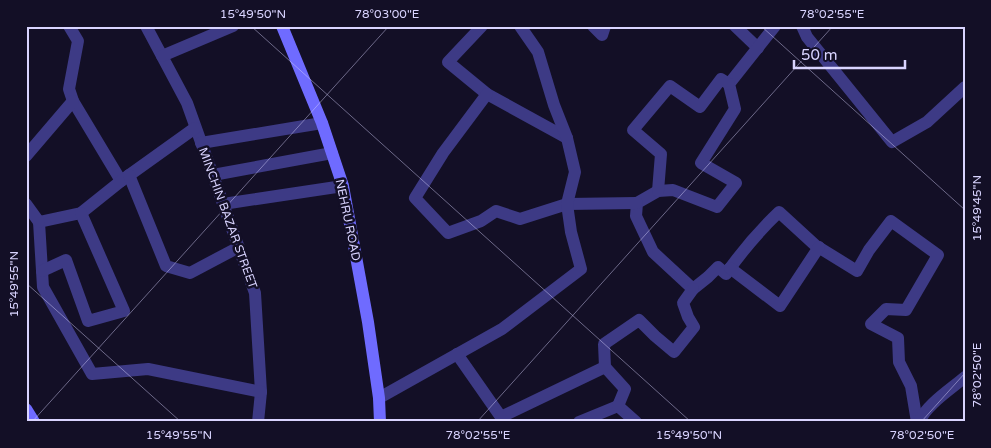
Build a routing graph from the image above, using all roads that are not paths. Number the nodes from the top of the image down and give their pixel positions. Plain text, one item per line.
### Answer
1 (69, 26) edge
2 (146, 26) edge
3 (233, 26) edge
4 (282, 26) edge
5 (482, 26) edge
6 (520, 26) edge
7 (593, 26) edge
8 (605, 26) edge
9 (735, 26) edge
10 (775, 26) edge
11 (802, 26) edge
12 (758, 48) junction
13 (162, 56) junction
14 (729, 84) junction
15 (965, 87) edge
16 (487, 94) junction
17 (73, 101) junction
18 (322, 123) junction
19 (196, 128) junction
20 (567, 138) junction
21 (201, 143) junction
22 (332, 153) junction
23 (26, 156) edge
24 (213, 175) junction
25 (125, 178) junction
26 (342, 186) junction
27 (658, 191) junction
28 (637, 203) junction
29 (26, 204) edge
30 (223, 204) junction
31 (567, 204) junction
32 (81, 213) junction
33 (39, 222) junction
34 (238, 247) junction
35 (819, 247) junction
36 (730, 268) junction
37 (42, 271) junction
38 (693, 289) junction
39 (457, 354) junction
40 (605, 367) junction
41 (965, 377) edge
42 (261, 392) junction
43 (379, 398) junction
44 (618, 406) junction
45 (26, 409) edge
46 (34, 422) edge
47 (258, 422) edge
48 (380, 422) edge
49 (579, 422) edge
50 (636, 422) edge
51 (918, 422) edge

1 - 17 street
2 - 13 street, MINCHIN BAZAR STREET
3 - 13 street
4 - 18 street, NEHRU ROAD
5 - 16 street
6 - 20 street
7 - 8 street
9 - 12 street
10 - 12 street
11 - 15 street
12 - 14 street
13 - 19 street, MINCHIN BAZAR STREET
14 - 27 street
14 - 27 street
16 - 20 street
16 - 31 street
17 - 23 street
17 - 25 street
18 - 21 street
18 - 22 street, NEHRU ROAD
19 - 21 street, MINCHIN BAZAR STREET
19 - 25 street
20 - 31 street
21 - 24 street, MINCHIN BAZAR STREET
22 - 24 street
22 - 26 street, NEHRU ROAD
24 - 30 street, MINCHIN BAZAR STREET
25 - 32 street
25 - 34 street
26 - 30 street
26 - 43 street, NEHRU ROAD
27 - 28 street
28 - 31 street
28 - 38 street
29 - 33 street
30 - 34 street, MINCHIN BAZAR STREET
31 - 39 street
32 - 33 street
32 - 37 street
33 - 37 street
34 - 42 street, MINCHIN BAZAR STREET
35 - 36 street
35 - 36 street
35 - 51 street
36 - 38 street
37 - 42 street
38 - 40 street
39 - 40 street
39 - 43 street
40 - 44 street
41 - 51 street
42 - 47 street, MINCHIN BAZAR STREET
43 - 48 street, NEHRU ROAD
44 - 49 street
44 - 50 street
45 - 46 street

